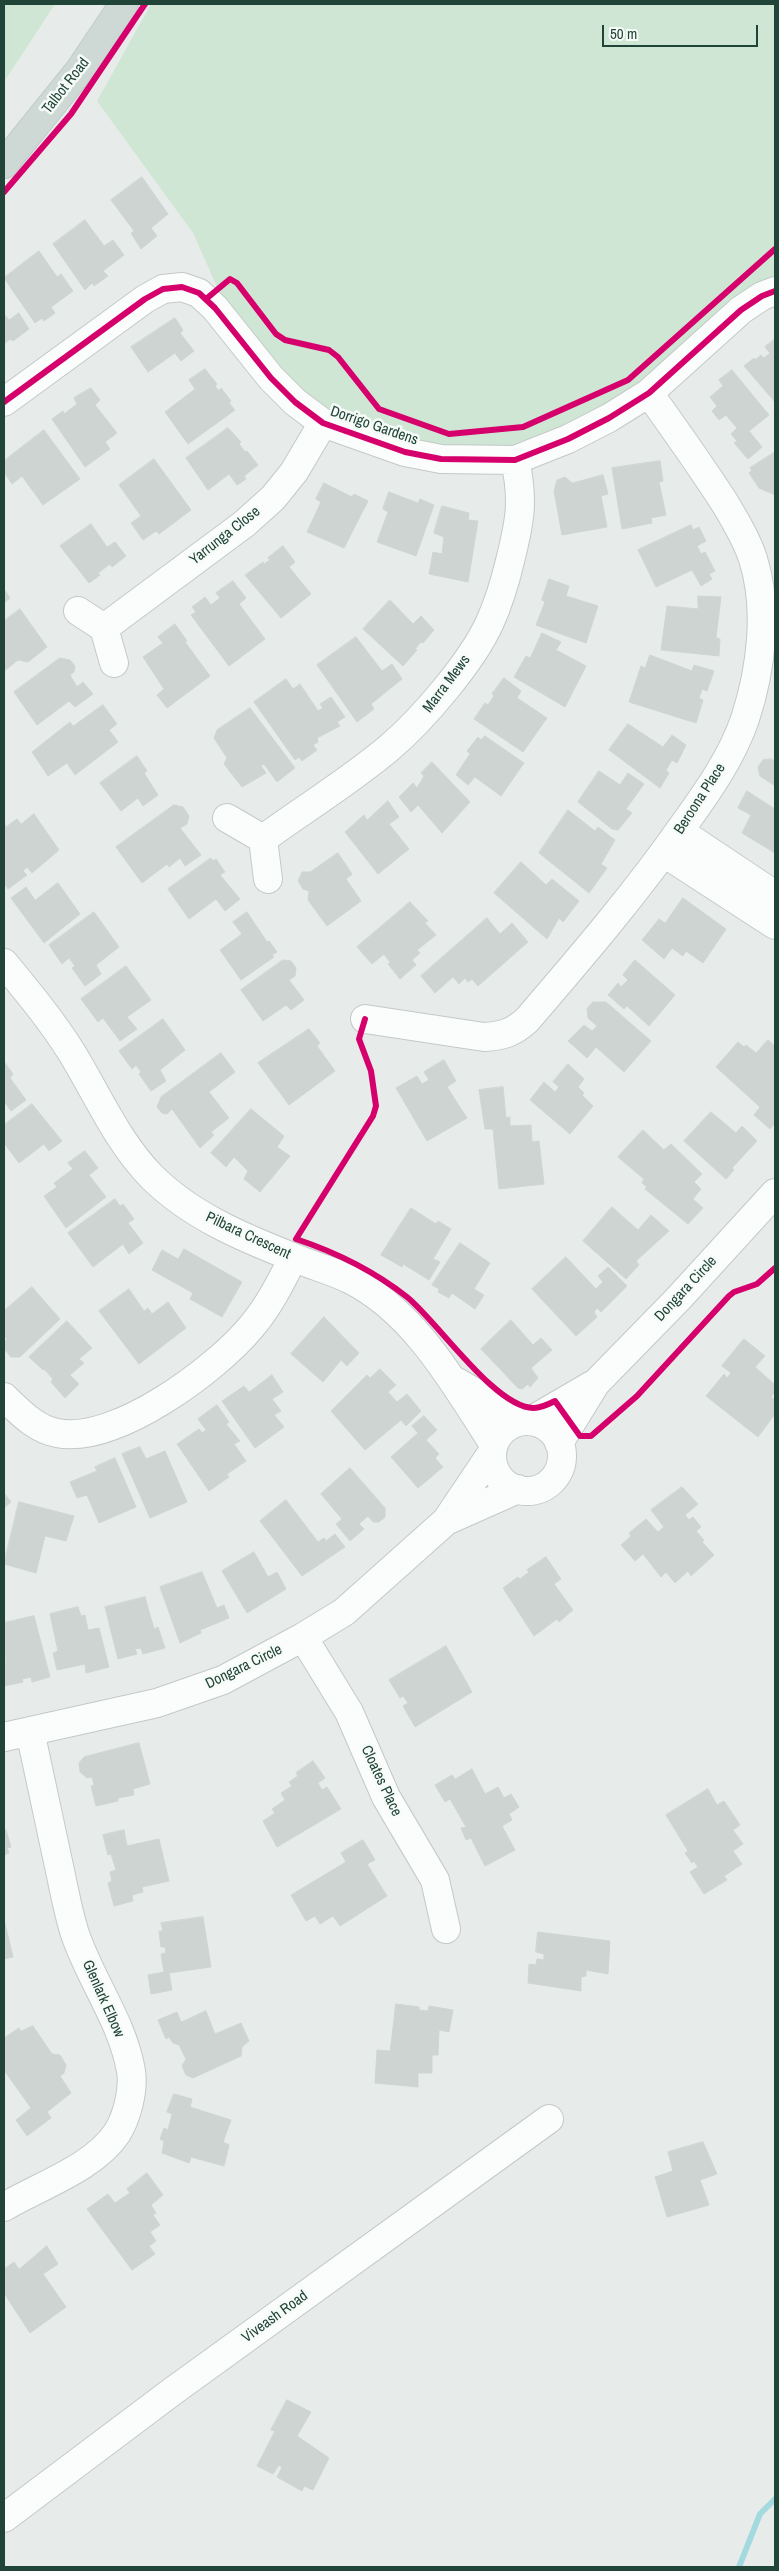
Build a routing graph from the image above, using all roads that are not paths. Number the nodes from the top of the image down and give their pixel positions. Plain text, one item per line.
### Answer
1 (124, 4) edge
2 (4, 164) edge
3 (775, 291) edge
4 (649, 393) junction
5 (4, 402) edge
6 (323, 423) junction
7 (515, 460) junction
8 (78, 611) dead end
9 (104, 628) junction
10 (114, 663) dead end
11 (227, 818) dead end
12 (680, 831) junction
13 (263, 839) junction
14 (664, 853) junction
15 (268, 879) dead end
16 (775, 895) edge
17 (775, 925) edge
18 (4, 963) edge
19 (365, 1019) dead end
20 (775, 1192) edge
21 (294, 1258) junction
22 (451, 1379) junction
23 (596, 1383) junction
24 (4, 1398) edge
25 (527, 1420) junction
26 (559, 1443) junction
27 (492, 1448) junction
28 (518, 1489) junction
29 (446, 1520) junction
30 (303, 1637) junction
31 (30, 1731) junction
32 (4, 1737) edge
33 (446, 1929) dead end
34 (549, 2119) dead end
35 (4, 2208) edge
36 (4, 2518) edge

1 - 2 main road, Talbot Road
3 - 4 street, Dorrigo Gardens
4 - 7 street, Dorrigo Gardens
4 - 12 street, Beroona Place
5 - 6 street, Dorrigo Gardens
6 - 7 street, Dorrigo Gardens
6 - 9 street, Yarrunga Close
7 - 13 street, Marra Mews
8 - 9 street
9 - 10 street
11 - 13 street
12 - 14 street, Beroona Place
12 - 16 street
13 - 15 street
14 - 17 street
14 - 19 street, Beroona Place
18 - 21 street, Pilbara Crescent
20 - 23 street, Dongara Circle
21 - 22 street, Pilbara Crescent
21 - 24 street
22 - 25 street, Pilbara Crescent
22 - 27 street, Pilbara Crescent
23 - 25 street, Dongara Circle
23 - 26 street, Dongara Circle
25 - 26 street
25 - 27 street
26 - 28 street
27 - 28 street
27 - 29 street, Dongara Circle
28 - 29 street, Dongara Circle
29 - 30 street, Dongara Circle
30 - 31 street, Dongara Circle
30 - 33 street, Cloates Place
31 - 32 street, Dongara Circle
31 - 35 street, Glenlark Elbow
34 - 36 street, Viveash Road

